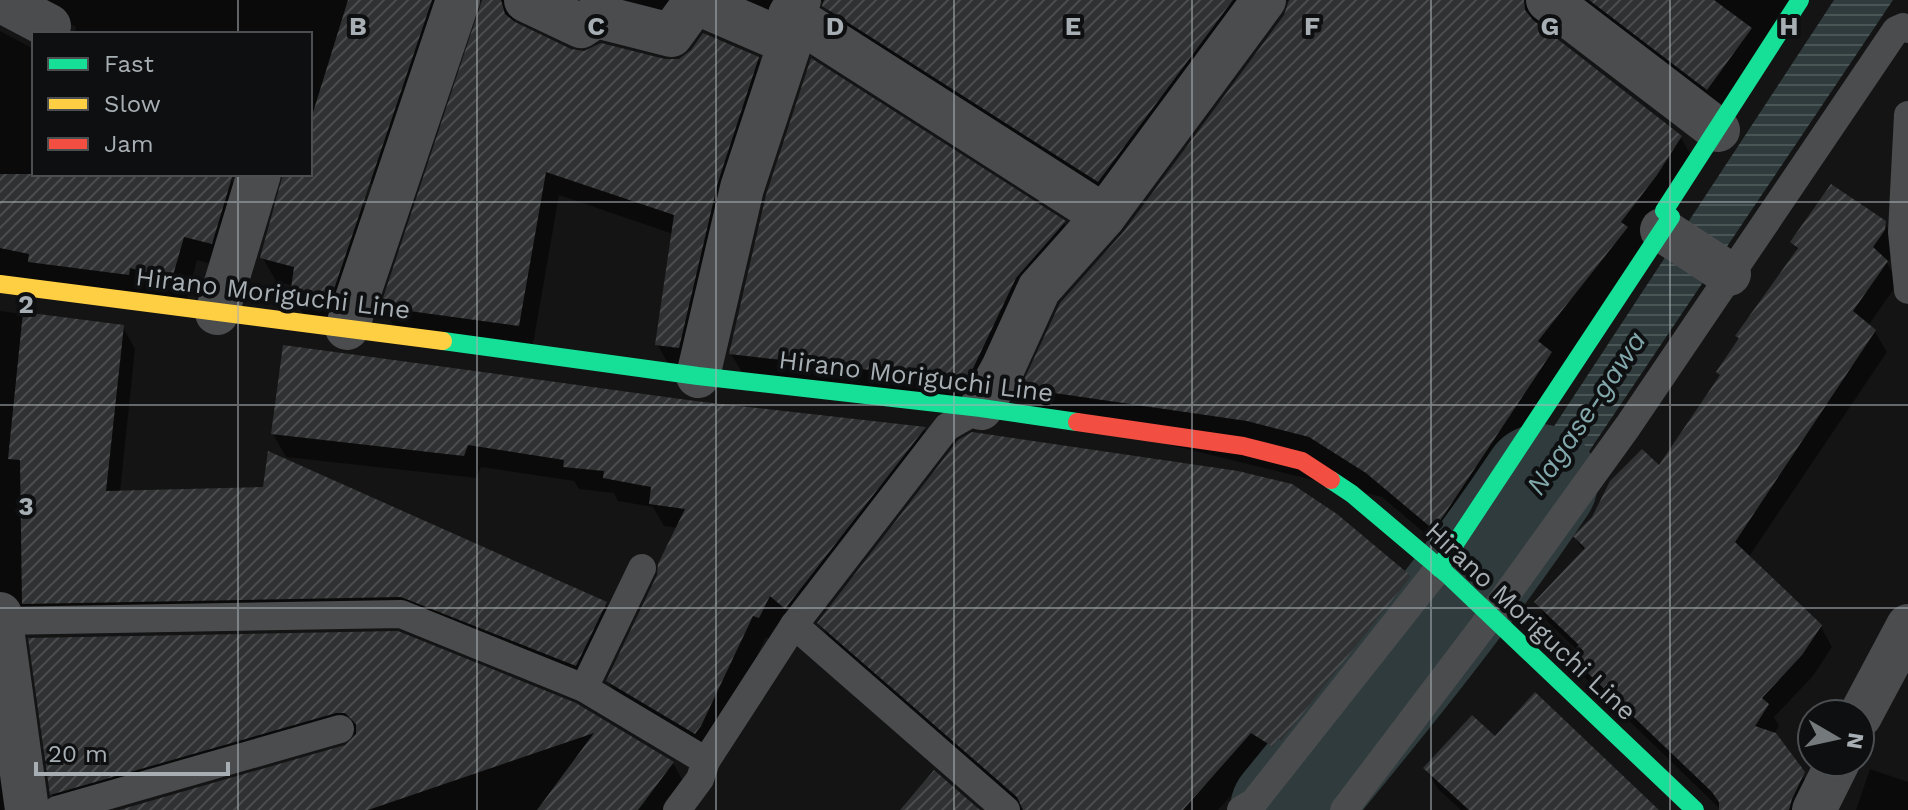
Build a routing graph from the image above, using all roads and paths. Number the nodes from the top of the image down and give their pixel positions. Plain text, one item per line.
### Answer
1 (0, 0) edge
2 (458, 0) edge
3 (526, 0) edge
4 (1264, 0) edge
5 (1548, 0) edge
6 (1800, 0) edge
7 (793, 19) edge
8 (49, 26) dead end
9 (1908, 29) edge
10 (1908, 115) edge
11 (1718, 130) junction
12 (258, 176) edge
13 (1104, 216) junction
14 (1666, 233) junction
15 (1725, 271) junction
16 (0, 284) edge
17 (1908, 290) edge
18 (217, 313) junction
19 (347, 328) junction
20 (698, 376) junction
21 (981, 408) junction
22 (642, 568) dead end
23 (1444, 572) junction
24 (1488, 613) junction
25 (0, 614) edge
26 (0, 621) edge
27 (794, 625) junction
28 (1908, 626) edge
29 (584, 688) junction
30 (1869, 698) edge
31 (340, 729) dead end
32 (706, 761) junction
33 (1830, 778) edge
34 (27, 810) edge
35 (57, 810) edge
36 (677, 810) edge
37 (1006, 810) edge
38 (1241, 810) edge
39 (1344, 810) edge
40 (1695, 810) edge
41 (1814, 810) edge

1 - 8 street
2 - 19 street
3 - 7 street
4 - 13 street
5 - 11 street
6 - 11 main road
7 - 13 street
7 - 20 street
9 - 15 lane
10 - 17 lane
11 - 14 main road
12 - 18 street
13 - 21 street
14 - 15 street
14 - 23 main road
15 - 24 lane
16 - 18 main road, Hirano Moriguchi Line
18 - 19 main road, Hirano Moriguchi Line
19 - 20 main road, Hirano Moriguchi Line
20 - 21 main road, Hirano Moriguchi Line
21 - 23 main road, Hirano Moriguchi Line
21 - 27 lane
22 - 29 lane
23 - 24 main road, Hirano Moriguchi Line
23 - 38 lane
24 - 39 lane
24 - 40 main road, Hirano Moriguchi Line
25 - 26 street
26 - 29 lane
26 - 34 street
27 - 32 lane
27 - 37 lane
28 - 30 street
29 - 32 lane
31 - 35 lane
32 - 36 lane
33 - 41 street

